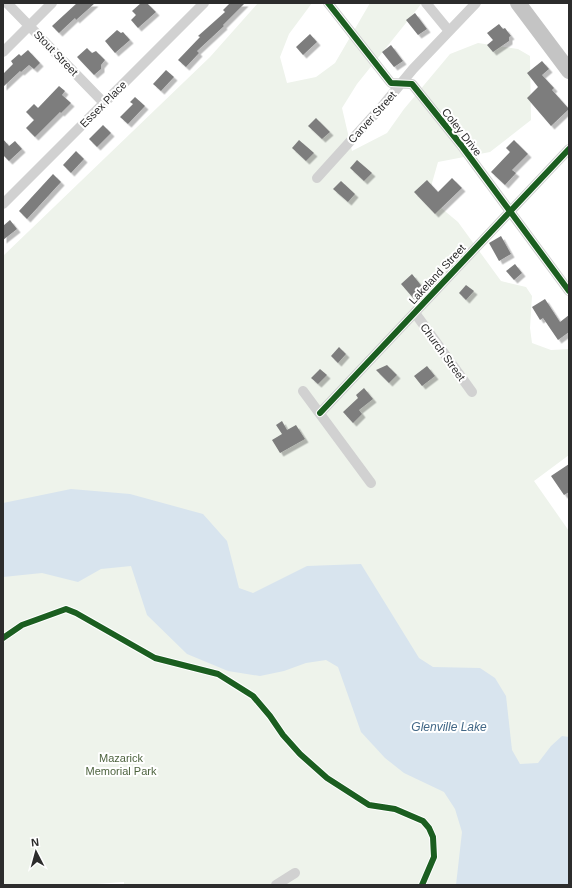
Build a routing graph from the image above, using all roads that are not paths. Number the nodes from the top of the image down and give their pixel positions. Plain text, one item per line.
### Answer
1 (7, 3) edge
2 (52, 3) edge
3 (204, 3) edge
4 (328, 3) edge
5 (426, 3) edge
6 (476, 3) edge
7 (518, 3) edge
8 (29, 26) junction
9 (449, 31) junction
10 (3, 52) edge
11 (569, 71) edge
12 (401, 84) junction
13 (104, 102) junction
14 (569, 149) edge
15 (317, 178) dead end
16 (3, 204) edge
17 (510, 212) junction
18 (569, 291) edge
19 (415, 313) junction
20 (303, 391) dead end
21 (472, 392) dead end
22 (320, 413) junction
23 (371, 483) dead end
24 (295, 873) dead end
25 (276, 885) edge

1 - 8 street, Stout Street
2 - 8 street
3 - 13 street, Essex Place
4 - 12 street, Coley Drive
5 - 9 street
6 - 9 street, Carver Street
7 - 11 main road
8 - 10 street
8 - 13 street, Stout Street
9 - 12 street, Carver Street
12 - 15 street, Carver Street
12 - 17 street, Coley Drive
13 - 16 street, Essex Place
14 - 17 street, Lakeland Street
17 - 18 street, Coley Drive
17 - 19 street, Lakeland Street
19 - 21 street, Church Street
19 - 22 street, Lakeland Street
20 - 22 street
22 - 23 street
24 - 25 street

